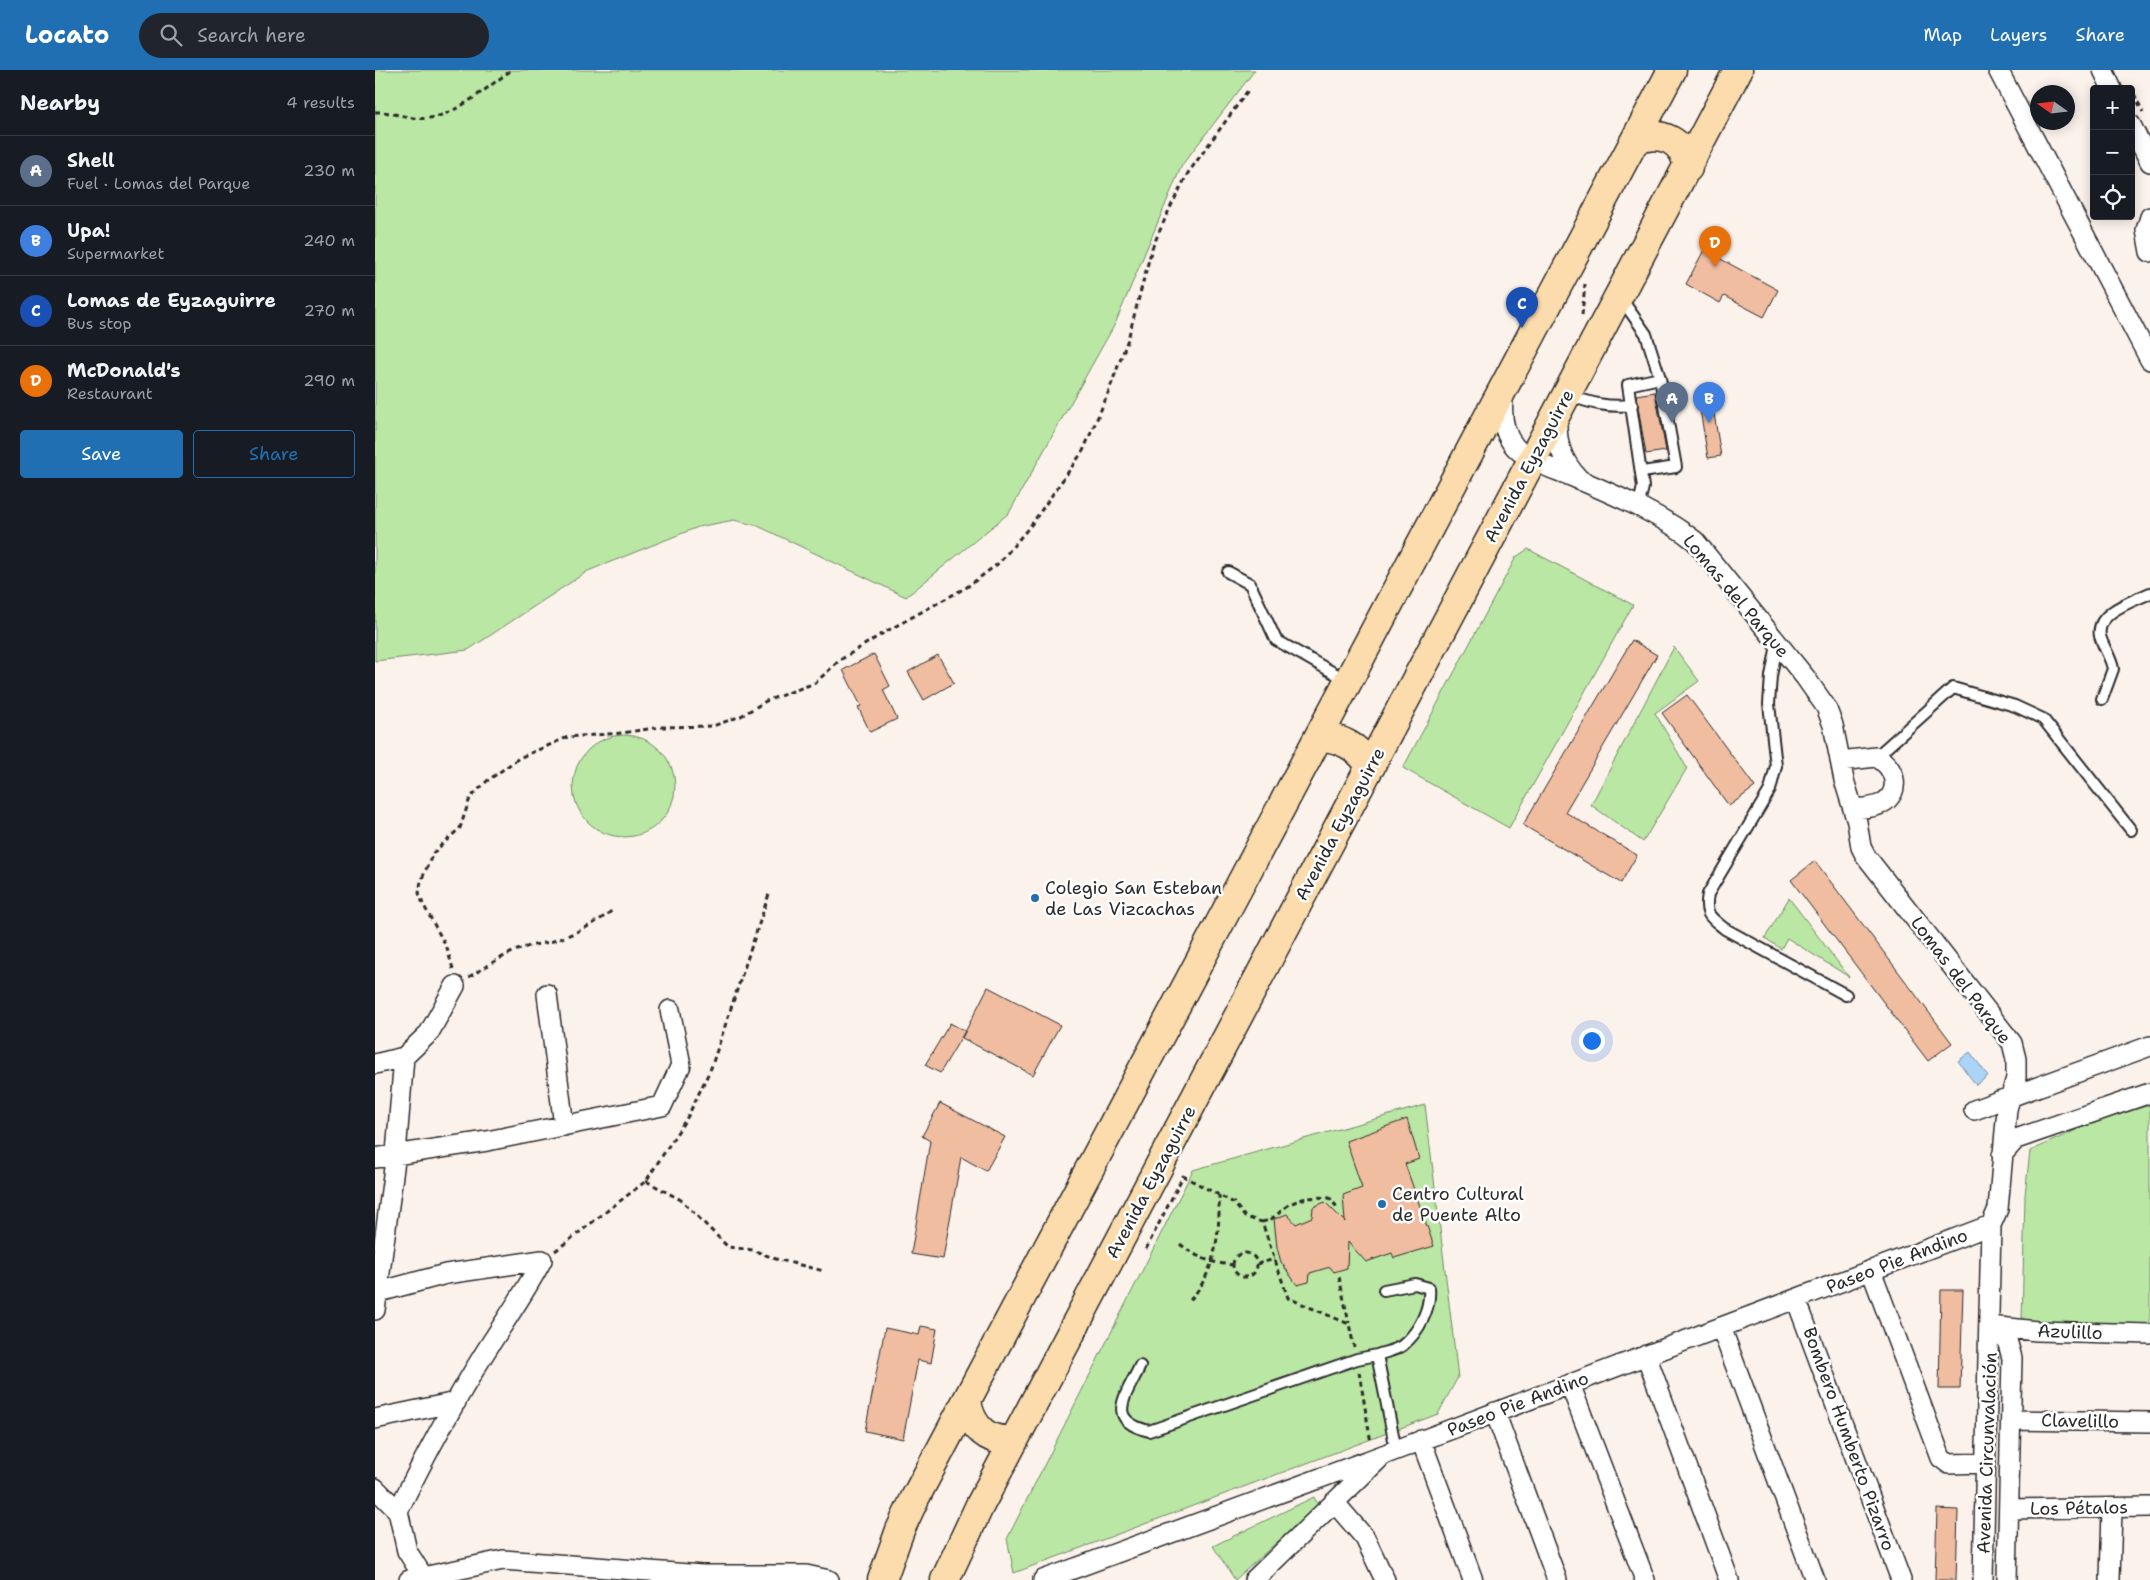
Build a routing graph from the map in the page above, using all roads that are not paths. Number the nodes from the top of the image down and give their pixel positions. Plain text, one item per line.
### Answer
1 (1673, 70) edge
2 (1738, 70) edge
3 (1998, 70) edge
4 (2103, 70) edge
5 (2119, 83) edge
6 (2139, 121) edge
7 (1636, 140) junction
8 (2150, 162) edge
9 (1688, 168) junction
10 (2150, 217) edge
11 (2150, 252) edge
12 (1619, 296) junction
13 (2150, 360) edge
14 (1660, 378) junction
15 (1504, 388) junction
16 (1562, 404) junction
17 (1631, 405) junction
18 (1532, 459) junction
19 (1641, 472) junction
20 (1580, 480) junction
21 (1638, 508) junction
22 (1228, 572) dead end
23 (2150, 593) edge
24 (1777, 645) junction
25 (1349, 682) junction
26 (2102, 700) dead end
27 (1320, 736) junction
28 (1876, 757) junction
29 (1840, 761) junction
30 (1371, 766) junction
31 (1853, 809) junction
32 (2131, 830) dead end
33 (455, 986) road end
34 (547, 994) dead end
35 (1846, 995) dead end
36 (670, 1010) dead end
37 (2150, 1046) edge
38 (404, 1057) junction
39 (375, 1064) edge
40 (2150, 1093) edge
41 (2012, 1096) junction
42 (1974, 1110) dead end
43 (564, 1126) junction
44 (396, 1153) junction
45 (2002, 1155) junction
46 (375, 1158) edge
47 (1991, 1225) junction
48 (1871, 1270) junction
49 (1383, 1290) dead end
50 (376, 1298) edge
51 (1796, 1299) junction
52 (1990, 1326) junction
53 (1721, 1327) junction
54 (2150, 1334) edge
55 (1377, 1355) junction
56 (1646, 1355) junction
57 (1140, 1366) dead end
58 (1570, 1384) junction
59 (967, 1401) junction
60 (456, 1402) junction
61 (1495, 1412) junction
62 (375, 1420) edge
63 (2011, 1420) junction
64 (2150, 1422) edge
65 (1015, 1439) junction
66 (1421, 1440) junction
67 (1384, 1454) junction
68 (1986, 1463) junction
69 (375, 1488) edge
70 (1334, 1502) junction
71 (2150, 1507) edge
72 (2009, 1509) junction
73 (2113, 1509) junction
74 (399, 1511) junction
75 (1274, 1573) edge
76 (417, 1579) edge
77 (1726, 1579) edge
78 (829, 1580) edge
79 (882, 1580) edge
80 (945, 1580) edge
81 (1043, 1580) edge
82 (1254, 1580) edge
83 (1385, 1580) edge
84 (1473, 1580) edge
85 (1557, 1580) edge
86 (1645, 1580) edge
87 (1815, 1580) edge
88 (1901, 1580) edge
89 (1983, 1580) edge
90 (2007, 1580) edge
91 (2111, 1580) edge

1 - 7 main road
2 - 9 main road, Avenida Eyzaguirre
3 - 13 street
4 - 5 street
6 - 8 street
7 - 9 main road
7 - 15 main road
9 - 12 main road, Avenida Eyzaguirre
10 - 11 street
12 - 14 lane
12 - 16 main road, Avenida Eyzaguirre
14 - 17 lane
14 - 19 lane
15 - 18 street, Lomas del Parque
15 - 25 main road
16 - 17 lane
16 - 18 main road, Avenida Eyzaguirre
16 - 20 street, Lomas del Parque
17 - 19 lane
18 - 20 street, Lomas del Parque
18 - 30 main road, Avenida Eyzaguirre
19 - 21 lane
20 - 21 street, Lomas del Parque
21 - 24 street, Lomas del Parque
22 - 25 lane
23 - 26 lane
24 - 29 street, Lomas del Parque
24 - 35 lane
25 - 27 main road
27 - 30 main road
27 - 59 main road
28 - 29 street
28 - 31 street
28 - 32 lane
29 - 31 street, Lomas del Parque
30 - 65 main road, Avenida Eyzaguirre
31 - 41 street, Lomas del Parque
33 - 38 street
34 - 43 street
36 - 43 street
37 - 41 street
38 - 39 street
38 - 44 street
40 - 45 street
41 - 42 street
41 - 45 street, Lomas del Parque
43 - 44 street
44 - 46 street
44 - 50 street
45 - 47 street, Lomas del Parque
47 - 48 street, Paseo Pie Andino
47 - 52 street, Avenida Circunvalación
48 - 51 street, Paseo Pie Andino
48 - 68 street
49 - 55 lane
50 - 60 street
51 - 53 street, Paseo Pie Andino
51 - 88 street, Bombero Humberto Pizarro
52 - 54 street, Azulillo
52 - 63 street, Avenida Circunvalación
52 - 68 street, Avenida Circunvalación
53 - 56 street, Paseo Pie Andino
53 - 87 street
55 - 57 lane
55 - 67 lane
56 - 58 street, Paseo Pie Andino
56 - 77 street
58 - 61 street, Paseo Pie Andino
58 - 86 street
59 - 65 main road
59 - 79 main road
60 - 62 street
60 - 74 street
61 - 66 street, Paseo Pie Andino
61 - 85 street
63 - 64 street, Clavelillo
63 - 72 street, Avenida Circunvalación
65 - 80 main road, Avenida Eyzaguirre
66 - 67 street, Paseo Pie Andino
66 - 84 street
67 - 70 street
67 - 81 street, Paseo Pie Andino
68 - 89 street, Avenida Circunvalación
69 - 74 street
70 - 75 street
70 - 83 street
71 - 73 street, Los Pétalos
72 - 73 street, Los Pétalos
72 - 90 street, Avenida Circunvalación
73 - 91 street
74 - 76 street
75 - 82 street
76 - 78 street

